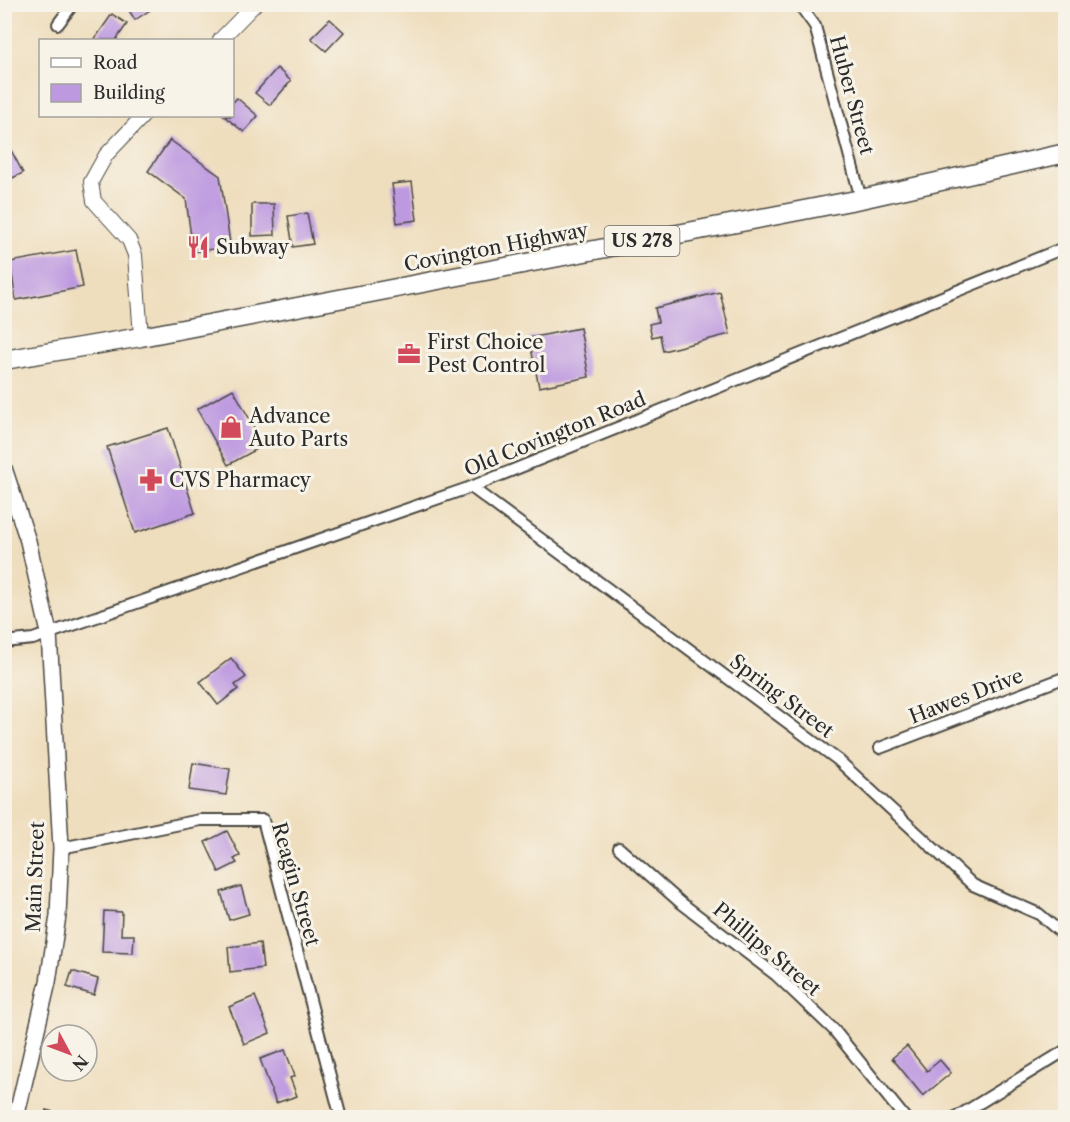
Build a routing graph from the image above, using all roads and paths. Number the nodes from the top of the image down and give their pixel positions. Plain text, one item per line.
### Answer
1 (73, 4) edge
2 (255, 4) edge
3 (799, 4) edge
4 (58, 24) dead end
5 (221, 39) edge
6 (142, 117) edge
7 (1065, 153) edge
8 (861, 199) junction
9 (1065, 247) edge
10 (141, 337) junction
11 (4, 345) edge
12 (38, 354) junction
13 (4, 360) edge
14 (4, 468) edge
15 (471, 487) junction
16 (49, 633) junction
17 (4, 642) edge
18 (1065, 677) edge
19 (880, 748) dead end
20 (61, 848) junction
21 (619, 848) dead end
22 (1065, 937) edge
23 (1065, 1050) edge
24 (16, 1118) edge
25 (341, 1118) edge
26 (905, 1118) edge
27 (955, 1118) edge

1 - 4 street
2 - 5 street
3 - 8 street, Huber Street
6 - 10 street
7 - 8 main road, Covington Highway / US 278
8 - 10 main road, Covington Highway / US 278
9 - 15 street, Old Covington Road
10 - 12 main road, Covington Highway / US 278
11 - 12 main road
12 - 13 main road, Covington Highway / US 278
14 - 16 main road, Main Street
15 - 16 street, Old Covington Road
15 - 22 street, Spring Street
16 - 17 street, Old Covington Road
16 - 20 main road, Main Street
18 - 19 street, Hawes Drive
20 - 24 main road, Main Street
20 - 25 street, Reagin Street
21 - 26 street, Phillips Street
23 - 27 street

